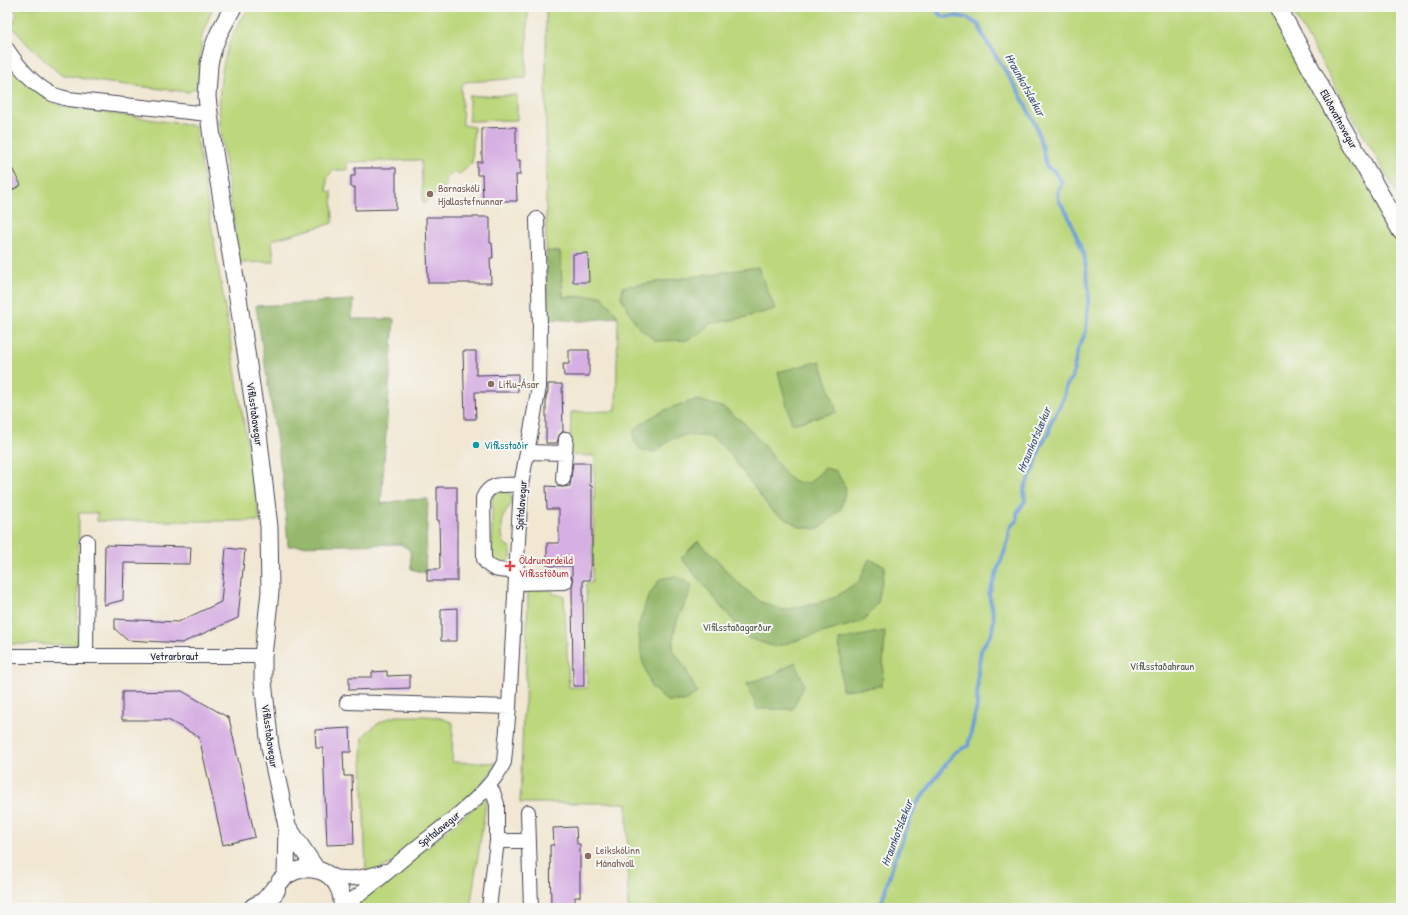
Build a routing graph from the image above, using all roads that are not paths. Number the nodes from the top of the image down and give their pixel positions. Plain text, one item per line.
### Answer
1 (233, 7) edge
2 (1278, 7) edge
3 (7, 49) edge
4 (208, 114) junction
5 (537, 219) dead end
6 (1401, 231) edge
7 (566, 439) dead end
8 (527, 452) junction
9 (565, 453) junction
10 (563, 479) dead end
11 (521, 485) junction
12 (87, 541) dead end
13 (516, 577) junction
14 (565, 582) dead end
15 (7, 656) edge
16 (86, 656) junction
17 (262, 656) junction
18 (347, 702) dead end
19 (509, 707) junction
20 (488, 787) junction
21 (528, 812) dead end
22 (288, 826) junction
23 (497, 841) junction
24 (528, 841) junction
25 (390, 869) junction
26 (323, 873) junction
27 (278, 891) edge
28 (254, 908) edge
29 (342, 908) edge
30 (489, 908) edge
31 (530, 908) edge

1 - 4 main road, Vífilsstaðavegur
2 - 6 main road, Elliðavatnsvegur
3 - 4 street
4 - 17 main road, Vífilsstaðavegur
5 - 8 street, Spítalavegur
7 - 9 street
8 - 9 street
8 - 11 street, Spítalavegur
9 - 10 street
11 - 13 street, Spítalavegur
11 - 13 street
12 - 16 street
13 - 14 street
13 - 19 street, Spítalavegur
15 - 16 street, Vetrarbraut
16 - 17 street, Vetrarbraut
17 - 22 main road, Vífilsstaðavegur
18 - 19 street
19 - 20 street, Spítalavegur
20 - 23 street
20 - 25 street, Spítalavegur
21 - 24 street
22 - 26 main road, Vífilsstaðavegur
22 - 27 main road, Vífilsstaðavegur
23 - 24 street
23 - 30 street
24 - 31 street
25 - 26 street, Spítalavegur
25 - 29 street, Spítalavegur
26 - 27 main road
26 - 29 main road, Vífilsstaðavegur
27 - 28 highway

